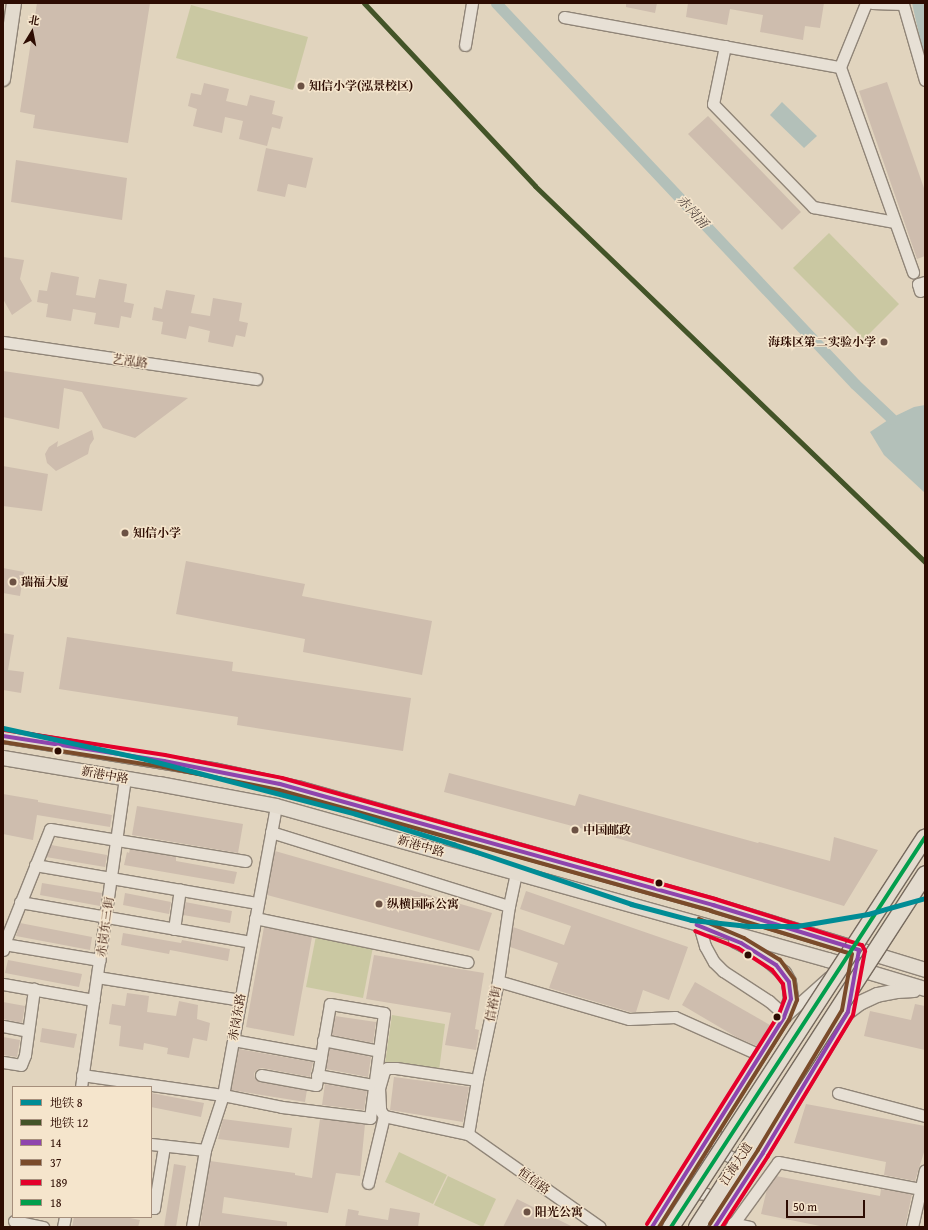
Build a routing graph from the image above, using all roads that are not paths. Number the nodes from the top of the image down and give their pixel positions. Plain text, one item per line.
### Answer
1 (14, 3) edge
2 (472, 3) edge
3 (866, 3) edge
4 (872, 3) edge
5 (564, 17) dead end
6 (465, 45) dead end
7 (725, 46) junction
8 (840, 67) junction
9 (3, 79) edge
10 (925, 80) edge
11 (895, 222) junction
12 (913, 272) dead end
13 (3, 342) edge
14 (256, 379) dead end
15 (3, 736) edge
16 (3, 758) edge
17 (125, 778) junction
18 (280, 784) junction
19 (320, 794) junction
20 (276, 806) junction
21 (314, 816) junction
22 (271, 832) junction
23 (925, 837) edge
24 (117, 840) junction
25 (244, 861) dead end
26 (35, 865) junction
27 (516, 872) junction
28 (925, 874) edge
29 (112, 878) junction
30 (180, 889) junction
31 (20, 902) junction
32 (258, 902) junction
33 (509, 906) junction
34 (106, 917) junction
35 (255, 918) junction
36 (699, 925) junction
37 (790, 928) junction
38 (174, 929) junction
39 (251, 942) junction
40 (4, 947) edge
41 (784, 948) junction
42 (100, 960) junction
43 (855, 960) junction
44 (468, 962) dead end
45 (925, 970) edge
46 (97, 977) junction
47 (498, 981) junction
48 (3, 984) edge
49 (34, 989) junction
50 (925, 990) edge
51 (94, 1000) junction
52 (240, 1000) junction
53 (848, 1012) junction
54 (784, 1017) junction
55 (3, 1026) edge
56 (28, 1031) junction
57 (233, 1040) junction
58 (323, 1040) junction
59 (379, 1051) junction
60 (760, 1055) junction
61 (320, 1056) junction
62 (3, 1062) edge
63 (82, 1075) junction
64 (261, 1075) dead end
65 (317, 1075) junction
66 (477, 1080) junction
67 (374, 1085) junction
68 (81, 1086) edge
69 (838, 1093) dead end
70 (223, 1095) junction
71 (384, 1116) junction
72 (925, 1116) edge
73 (715, 1127) junction
74 (468, 1134) junction
75 (152, 1144) edge
76 (164, 1146) junction
77 (205, 1150) junction
78 (763, 1153) junction
79 (925, 1170) edge
80 (368, 1183) dead end
81 (921, 1189) junction
82 (673, 1194) junction
83 (152, 1208) edge
84 (14, 1221) dead end
85 (718, 1223) edge
86 (732, 1225) edge
87 (43, 1227) edge
88 (192, 1227) edge
89 (600, 1227) edge
90 (652, 1227) edge
91 (671, 1227) edge
92 (697, 1227) edge
93 (750, 1227) edge
94 (912, 1227) edge

1 - 9 main road
2 - 6 street
3 - 8 street
4 - 10 street
5 - 7 street
7 - 8 street
7 - 11 street
8 - 11 street
11 - 12 street
13 - 14 street, 艺泓路
15 - 18 main road, 新港中路
16 - 17 main road, 新港中路
17 - 20 main road, 新港中路
17 - 24 street, 赤岗东三街
18 - 19 main road, 新港中路
18 - 20 main road
19 - 21 main road
19 - 37 main road, 新港中路
20 - 21 main road, 新港中路
20 - 22 street, 赤岗东路
21 - 27 main road, 新港中路
22 - 32 street, 赤岗东路
22 - 33 street
23 - 43 highway, bridge
24 - 25 street
24 - 26 street
24 - 29 street, 赤岗东三街
26 - 29 street
26 - 31 street
27 - 33 street, 信裕街
27 - 36 main road, 新港中路
28 - 43 highway, bridge
29 - 30 street
29 - 34 street, 赤岗东三街
30 - 32 street
30 - 38 street
31 - 34 street
31 - 40 street
32 - 35 street, 赤岗东路
33 - 47 street, 信裕街
34 - 38 street
34 - 42 street, 赤岗东三街
35 - 39 street, 赤岗东路
35 - 44 street
36 - 41 main road, 新港中路
36 - 54 street
36 - 54 main road
37 - 41 main road
37 - 43 main road, 新港中路
38 - 39 street
39 - 52 street, 赤岗东路
40 - 42 street
41 - 43 main road, 新港中路
42 - 46 street, 赤岗东三街
43 - 45 main road, 新港中路
43 - 50 main road, 新港中路
43 - 53 street
43 - 54 street
43 - 91 highway, 江海大道, bridge
43 - 92 highway, 江海大道, bridge
46 - 51 street, 赤岗东三街
46 - 52 street
47 - 60 street
47 - 66 street, 信裕街
48 - 49 street
49 - 51 street
49 - 56 street
50 - 53 main road
51 - 63 street, 赤岗东三街
52 - 57 street, 赤岗东路
53 - 78 street
54 - 60 street
55 - 56 street
56 - 62 street
57 - 61 street
57 - 70 street, 赤岗东路
58 - 59 street
58 - 59 street
58 - 61 street
59 - 67 street
60 - 73 street
61 - 65 street
63 - 68 street, 赤岗东三街
63 - 70 street
64 - 65 street
65 - 67 street
66 - 71 street
66 - 74 street, 信裕街
67 - 70 street
69 - 72 street
70 - 77 street, 赤岗东路
71 - 74 street
71 - 80 street
73 - 78 street
73 - 82 street
74 - 89 street, 恒信路
75 - 76 street
76 - 77 street
76 - 83 street
77 - 88 street, 赤岗东路
78 - 85 street
79 - 81 street
81 - 86 street
81 - 94 street
82 - 85 street
82 - 90 street
84 - 87 street
86 - 93 street

